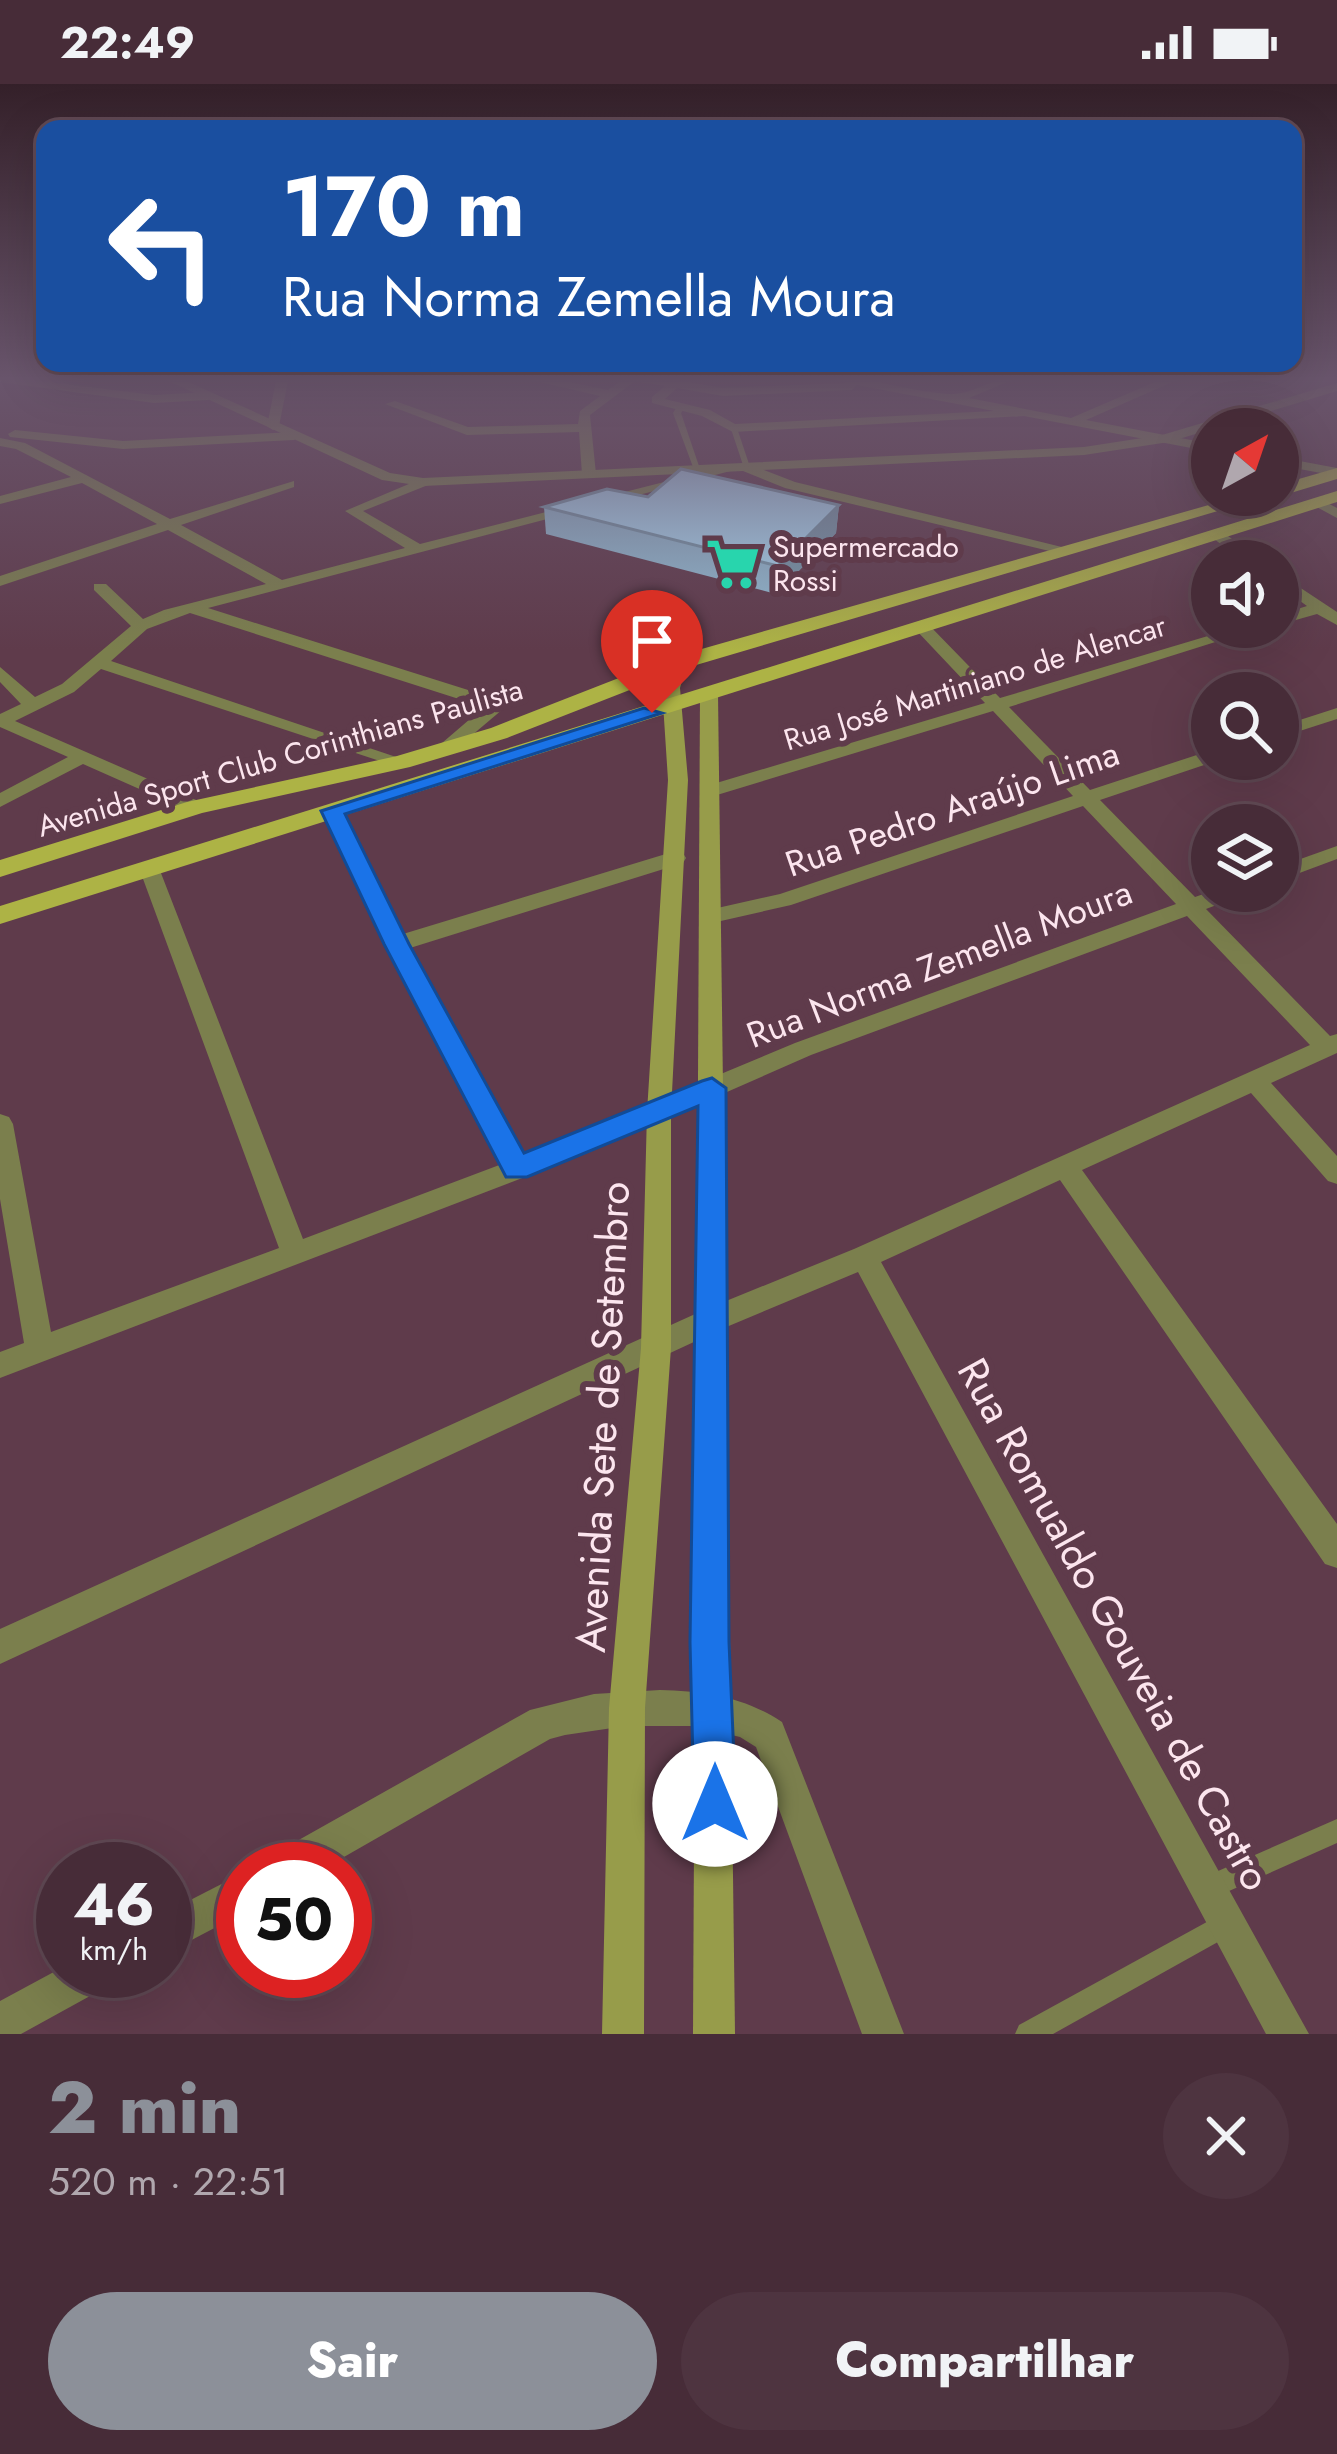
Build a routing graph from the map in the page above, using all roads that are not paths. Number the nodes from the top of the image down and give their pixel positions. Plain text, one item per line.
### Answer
1 (67, 467) edge
2 (366, 467) edge
3 (588, 467) edge
4 (697, 467) joint
5 (762, 467) edge
6 (740, 468) junction
7 (631, 472) junction
8 (1337, 473) edge
9 (589, 474) junction
10 (85, 478) junction
11 (423, 482) junction
12 (289, 484) dead end
13 (662, 484) junction
14 (1299, 484) edge
15 (703, 494) edge
16 (1328, 499) edge
17 (0, 500) edge
18 (1337, 514) edge
19 (1191, 515) edge
20 (171, 523) junction
21 (1219, 536) junction
22 (1225, 540) edge
23 (418, 549) junction
24 (1066, 550) junction
25 (0, 581) edge
26 (280, 585) junction
27 (100, 587) dead end
28 (1299, 593) edge
29 (193, 608) junction
30 (1319, 608) junction
31 (1299, 614) edge
32 (1337, 620) edge
33 (141, 626) junction
34 (922, 627) junction
35 (1191, 646) edge
36 (689, 660) junction
37 (101, 663) junction
38 (0, 672) edge
39 (620, 685) junction
40 (718, 690) junction
41 (673, 706) junction
42 (994, 706) junction
43 (34, 707) junction
44 (1337, 713) edge
45 (630, 720) junction
46 (0, 721) edge
47 (1299, 726) edge
48 (444, 749) junction
49 (85, 756) junction
50 (402, 761) junction
51 (1191, 763) edge
52 (710, 791) junction
53 (1086, 799) junction
54 (0, 800) edge
55 (196, 807) junction
56 (332, 811) junction
57 (1337, 852) edge
58 (676, 858) junction
59 (1299, 866) edge
60 (149, 868) junction
61 (0, 869) edge
62 (1190, 907) junction
63 (0, 915) edge
64 (712, 916) junction
65 (397, 944) junction
66 (1332, 1045) edge
67 (1254, 1080) junction
68 (712, 1088) junction
69 (659, 1112) junction
70 (0, 1124) edge
71 (1065, 1166) junction
72 (517, 1168) junction
73 (1337, 1174) edge
74 (294, 1252) junction
75 (864, 1257) junction
76 (713, 1319) junction
77 (656, 1348) junction
78 (40, 1350) junction
79 (0, 1365) edge
80 (1337, 1552) edge
81 (0, 1647) edge
82 (628, 1708) junction
83 (715, 1712) junction
84 (1337, 1832) edge
85 (334, 1842) edge
86 (1211, 1887) junction
87 (1227, 1923) junction
88 (46, 1998) edge
89 (0, 2023) edge
90 (623, 2034) edge
91 (714, 2034) edge
92 (884, 2034) edge
93 (1028, 2034) edge
94 (1288, 2034) edge

1 - 10 street
2 - 11 street
3 - 9 street
4 - 6 street
4 - 7 street
5 - 6 street
6 - 13 street
6 - 24 street
7 - 9 street
7 - 13 street
8 - 14 main road
9 - 11 street
10 - 17 street
10 - 20 street
11 - 23 street
12 - 20 street
13 - 15 lane
13 - 23 street
16 - 18 street
16 - 21 main road
19 - 24 main road, Avenida Sport Club Corinthians Paulista
20 - 25 street
20 - 26 street
21 - 22 street
21 - 34 main road
23 - 26 street
24 - 36 main road, Avenida Sport Club Corinthians Paulista
26 - 29 street
27 - 33 street
28 - 30 street
29 - 33 street
29 - 48 street
30 - 31 street
30 - 32 street
33 - 37 street
34 - 40 main road
34 - 42 street
35 - 42 street, Rua José Martiniano de Alencar
36 - 39 main road, Avenida Sport Club Corinthians Paulista
36 - 40 main road
36 - 41 main road, Avenida Sete de Setembro
37 - 43 street
37 - 50 street
38 - 43 street
39 - 45 main road
39 - 48 main road, Avenida Sport Club Corinthians Paulista
40 - 41 main road
40 - 52 main road
41 - 45 main road
41 - 58 main road, Avenida Sete de Setembro
42 - 52 street, Rua José Martiniano de Alencar
42 - 53 street
43 - 46 street
44 - 47 street
45 - 56 main road
46 - 49 street
48 - 50 main road, Avenida Sport Club Corinthians Paulista
49 - 54 street
49 - 55 street
50 - 55 main road, Avenida Sport Club Corinthians Paulista
51 - 53 street, Rua Pedro Araújo Lima
52 - 64 main road
53 - 62 street
53 - 64 street, Rua Pedro Araújo Lima
55 - 61 main road, Avenida Sport Club Corinthians Paulista
56 - 60 main road
56 - 65 street
57 - 59 street
58 - 65 street
58 - 69 main road, Avenida Sete de Setembro
60 - 63 main road
60 - 74 street
62 - 66 street
62 - 68 street, Rua Norma Zemella Moura
64 - 68 main road
65 - 72 street
66 - 67 street
67 - 71 street
67 - 73 street
68 - 69 street, Rua Norma Zemella Moura
68 - 76 main road
69 - 72 street, Rua Norma Zemella Moura
69 - 77 main road, Avenida Sete de Setembro
70 - 78 street
71 - 75 street
71 - 80 street
72 - 74 street, Rua Norma Zemella Moura
74 - 78 street, Rua Norma Zemella Moura
75 - 76 street
75 - 86 street, Rua Romualdo Gouveia de Castro
76 - 77 street
76 - 83 main road
77 - 81 street
77 - 82 main road, Avenida Sete de Setembro
78 - 79 street, Rua Norma Zemella Moura
82 - 83 street
82 - 85 street
82 - 90 main road, Avenida Sete de Setembro
83 - 91 main road
83 - 92 street
84 - 86 lane
86 - 87 street, Rua Romualdo Gouveia de Castro
87 - 93 lane
87 - 94 street, Rua Romualdo Gouveia de Castro
88 - 89 street

